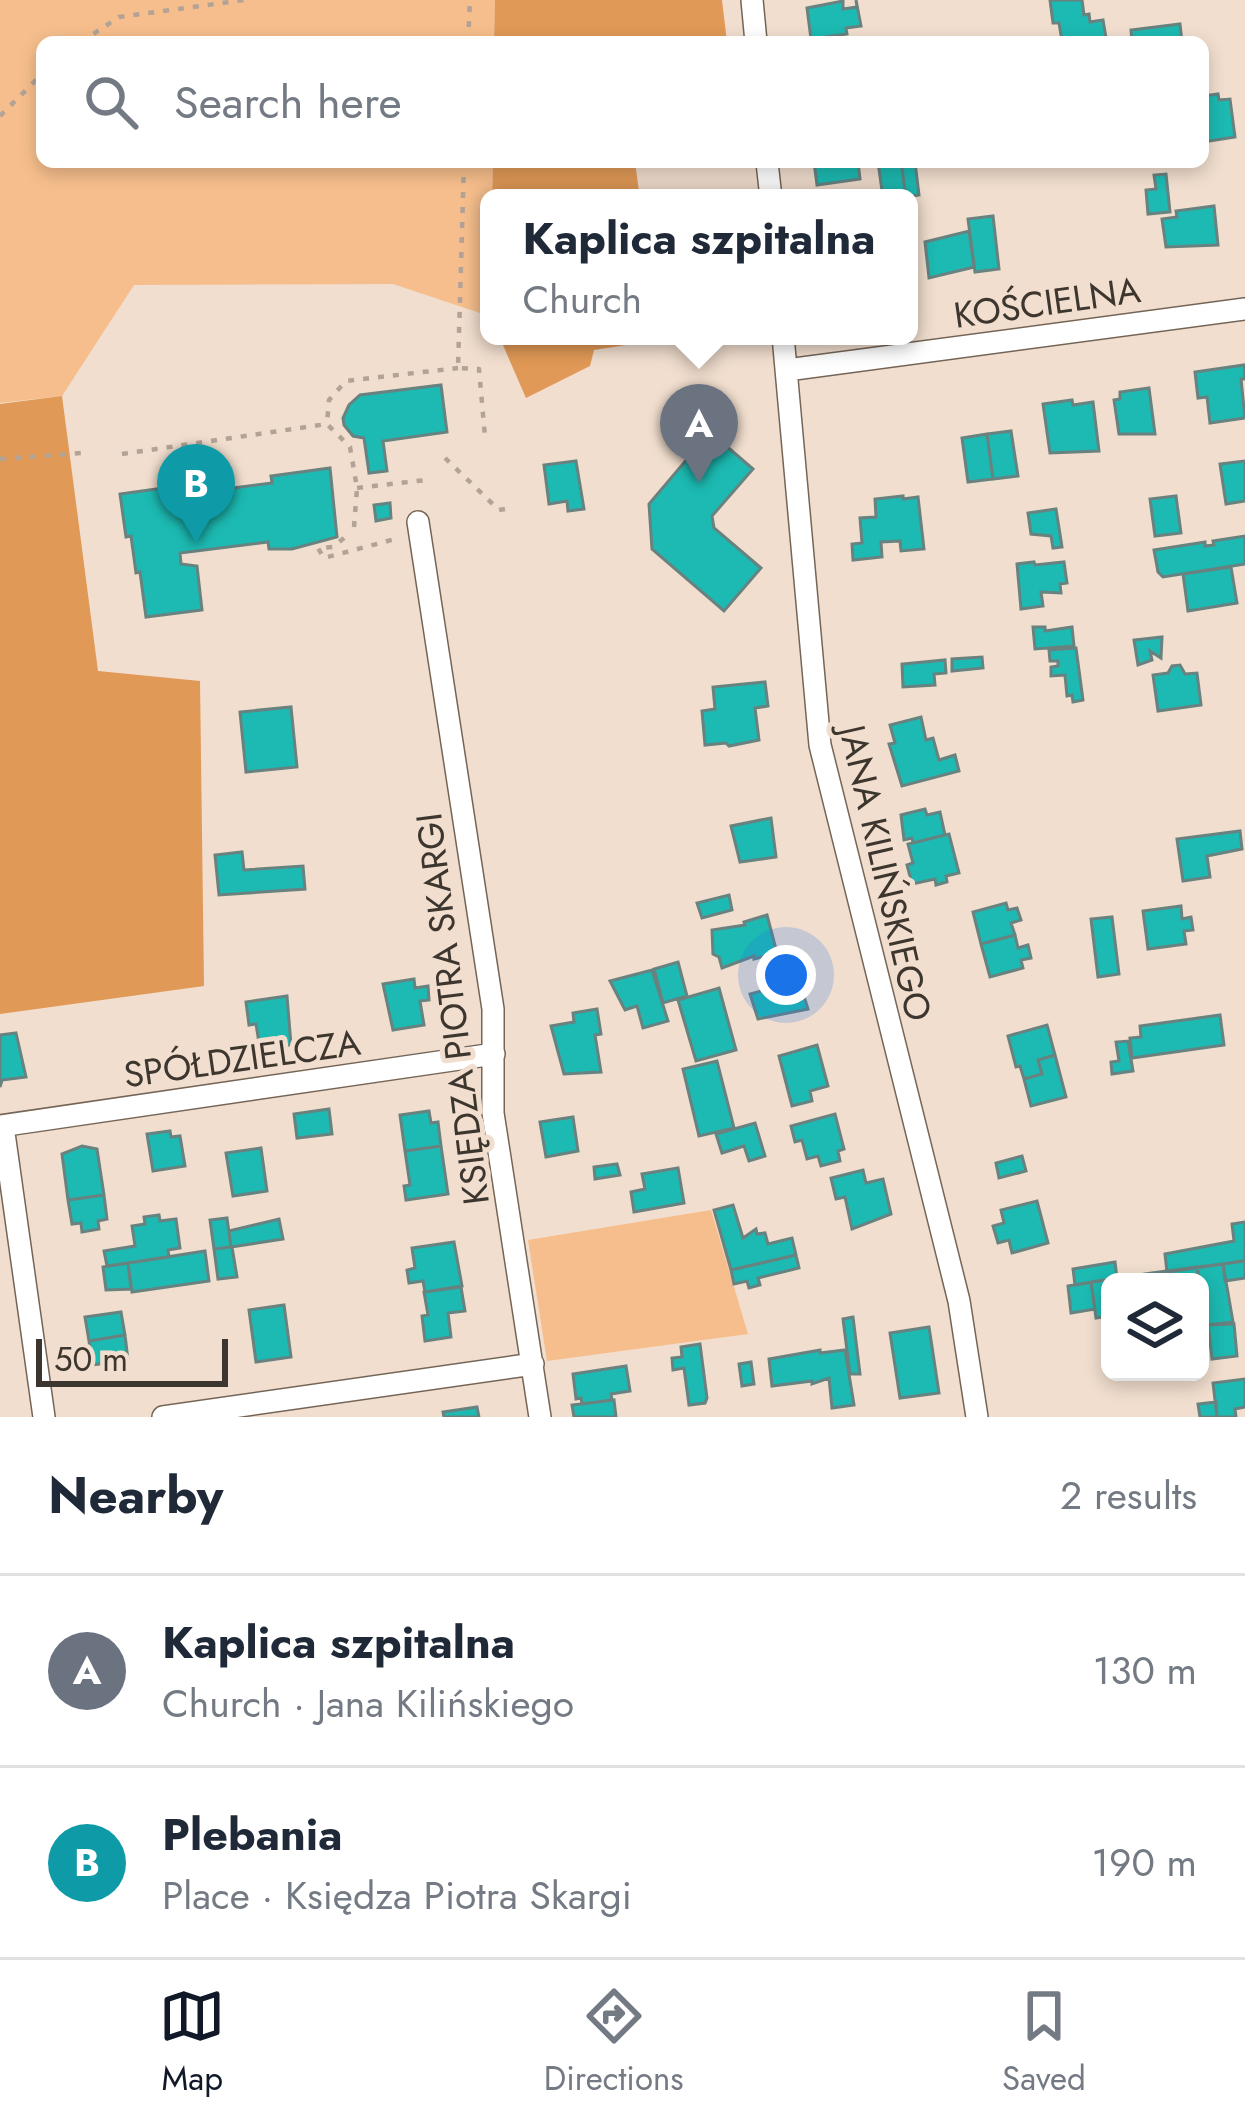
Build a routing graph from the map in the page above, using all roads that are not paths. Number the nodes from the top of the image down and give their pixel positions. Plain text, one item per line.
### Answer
1 (752, 0) edge
2 (755, 36) edge
3 (1245, 309) edge
4 (784, 345) edge
5 (787, 370) junction
6 (411, 530) road end
7 (494, 1054) junction
8 (2, 1126) edge
9 (533, 1364) junction
10 (44, 1417) edge
11 (163, 1417) edge
12 (540, 1417) edge
13 (977, 1417) edge

1 - 2 street
3 - 5 street, KOŚCIELNA
4 - 5 street, JANA KILIŃSKIEGO
5 - 13 street, JANA KILIŃSKIEGO
6 - 7 street, KSIĘDZA PIOTRA SKARGI
7 - 8 street, SPÓŁDZIELCZA
7 - 9 street, KSIĘDZA PIOTRA SKARGI
8 - 10 street
9 - 11 street
9 - 12 street, KSIĘDZA PIOTRA SKARGI

